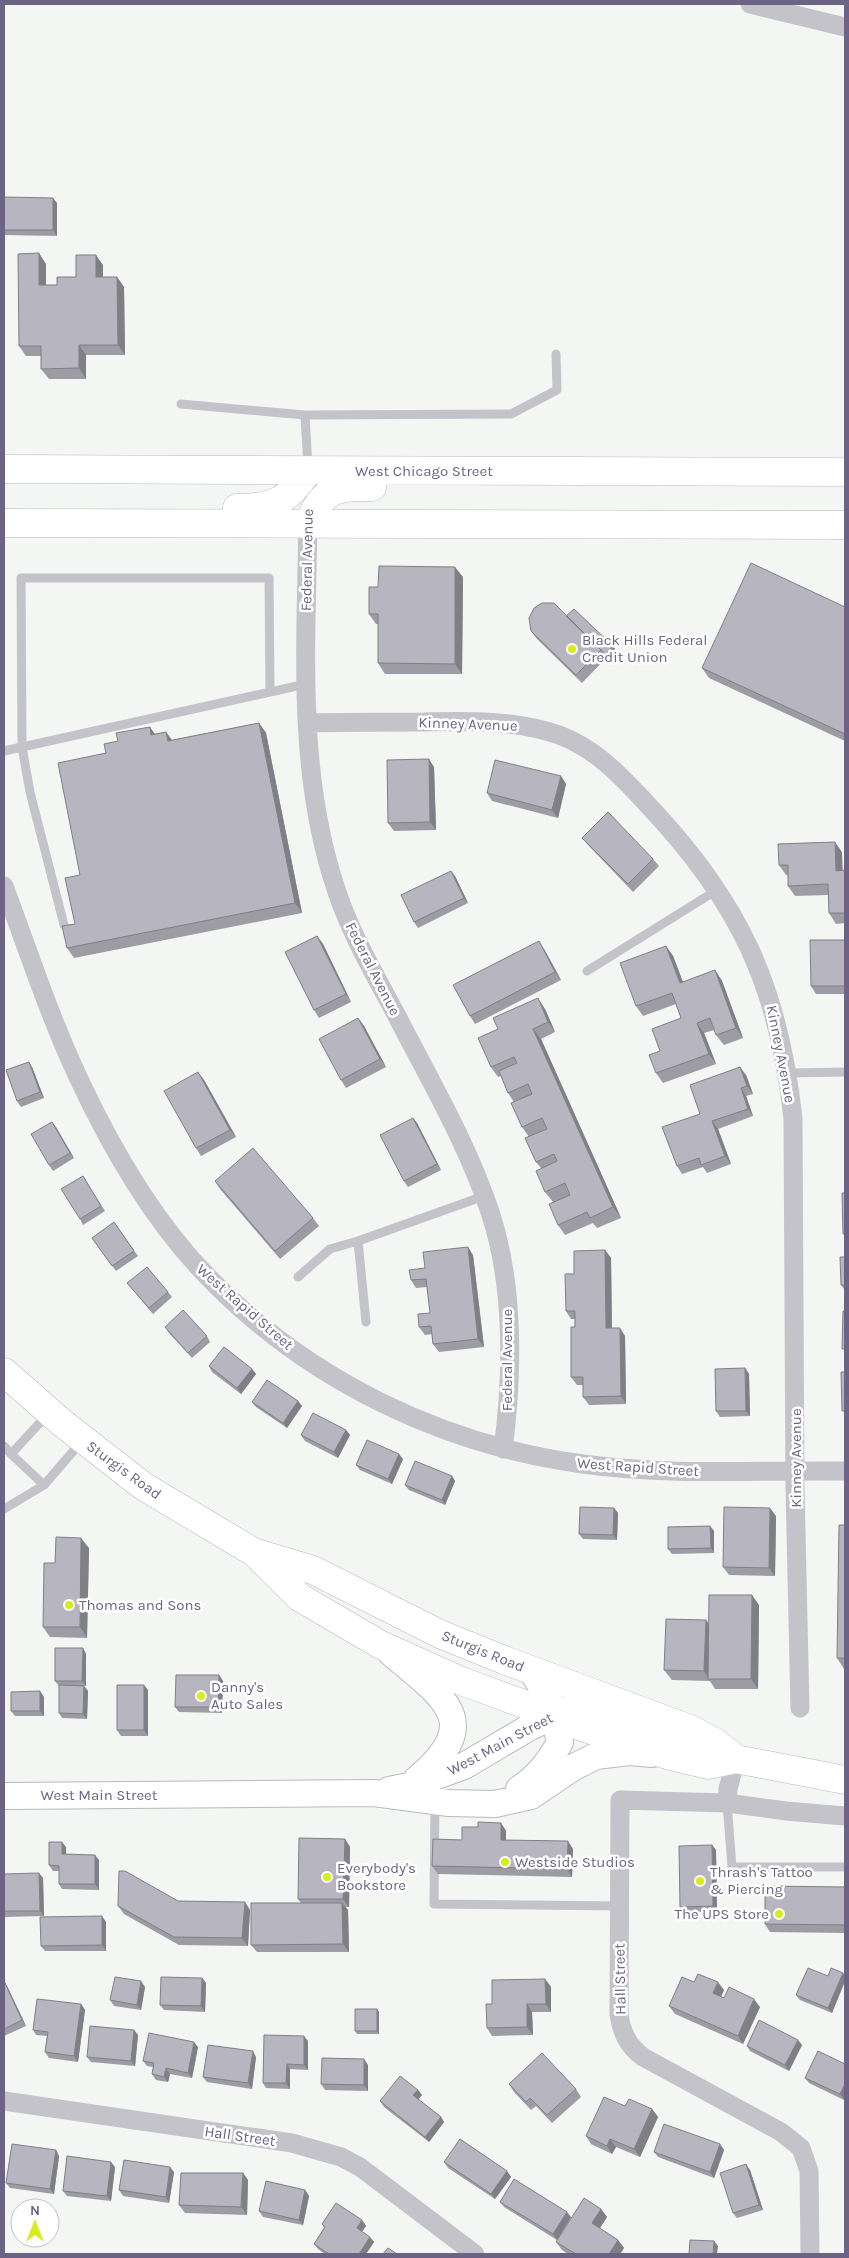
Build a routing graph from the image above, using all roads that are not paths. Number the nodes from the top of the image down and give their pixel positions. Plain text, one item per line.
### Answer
1 (750, 4) edge
2 (845, 27) edge
3 (556, 354) dead end
4 (181, 404) dead end
5 (305, 415) junction
6 (4, 469) edge
7 (178, 470) junction
8 (308, 470) junction
9 (524, 471) junction
10 (845, 472) edge
11 (4, 486) edge
12 (845, 507) edge
13 (4, 523) edge
14 (123, 523) junction
15 (308, 524) junction
16 (738, 525) junction
17 (845, 525) edge
18 (306, 684) junction
19 (270, 691) junction
20 (307, 723) junction
21 (22, 747) junction
22 (4, 751) edge
23 (4, 886) edge
24 (718, 890) junction
25 (64, 925) edge
26 (587, 971) dead end
27 (845, 1072) edge
28 (788, 1073) junction
29 (484, 1196) junction
30 (358, 1241) junction
31 (298, 1277) dead end
32 (366, 1322) dead end
33 (4, 1372) edge
34 (49, 1412) junction
35 (83, 1440) junction
36 (4, 1446) edge
37 (503, 1449) junction
38 (11, 1454) junction
39 (796, 1470) junction
40 (845, 1471) edge
41 (44, 1485) junction
42 (4, 1509) edge
43 (255, 1553) junction
44 (381, 1645) junction
45 (532, 1671) junction
46 (800, 1708) dead end
47 (554, 1715) junction
48 (716, 1742) junction
49 (670, 1756) junction
50 (736, 1759) junction
51 (845, 1780) edge
52 (409, 1786) junction
53 (374, 1793) junction
54 (4, 1796) edge
55 (435, 1802) junction
56 (727, 1803) junction
57 (496, 1804) junction
58 (845, 1816) edge
59 (845, 1867) edge
60 (620, 1906) junction
61 (4, 2101) edge
62 (476, 2254) edge
63 (810, 2254) edge

1 - 2 street
3 - 5 lane
4 - 5 lane
5 - 8 lane
6 - 7 main road, West Chicago Street
7 - 8 main road, West Chicago Street
7 - 11 main road
8 - 9 main road, West Chicago Street
8 - 14 main road
8 - 15 street, Federal Avenue
9 - 10 main road, West Chicago Street
9 - 15 main road
12 - 16 main road
13 - 14 main road
14 - 15 main road
15 - 16 main road
15 - 18 street, Federal Avenue
16 - 17 main road
18 - 19 lane
18 - 20 street, Federal Avenue
19 - 21 lane
19 - 21 lane
20 - 24 street, Kinney Avenue
20 - 29 street, Federal Avenue
21 - 22 lane
21 - 25 lane
23 - 37 street, West Rapid Street
24 - 26 lane
24 - 28 street, Kinney Avenue
27 - 28 lane
28 - 39 street, Kinney Avenue
29 - 30 lane
29 - 37 street, Federal Avenue
30 - 31 lane
30 - 32 lane
33 - 34 main road, Sturgis Road
34 - 35 main road, Sturgis Road
34 - 38 lane
35 - 41 lane
35 - 43 main road, Sturgis Road
36 - 38 lane
37 - 39 street, West Rapid Street
38 - 41 lane
39 - 40 street, West Rapid Street
39 - 46 street, Kinney Avenue
41 - 42 lane
43 - 44 main road, Sturgis Road
43 - 45 main road, Sturgis Road
44 - 47 main road, Sturgis Road
44 - 52 street
45 - 47 street
45 - 48 main road, Sturgis Road
47 - 48 street, West Main Street
47 - 49 main road, Sturgis Road
47 - 52 street, West Main Street
47 - 57 street
48 - 50 main road, West Main Street
49 - 50 main road, West Main Street
49 - 57 street, West Main Street
50 - 51 main road, West Main Street
50 - 56 street
52 - 53 street, West Main Street
53 - 54 street, West Main Street
53 - 55 street, West Main Street
55 - 57 street, West Main Street
55 - 60 lane
56 - 58 street, Hall Street
56 - 59 lane
56 - 60 street, Hall Street
60 - 63 street, Hall Street
61 - 62 street, Hall Street

